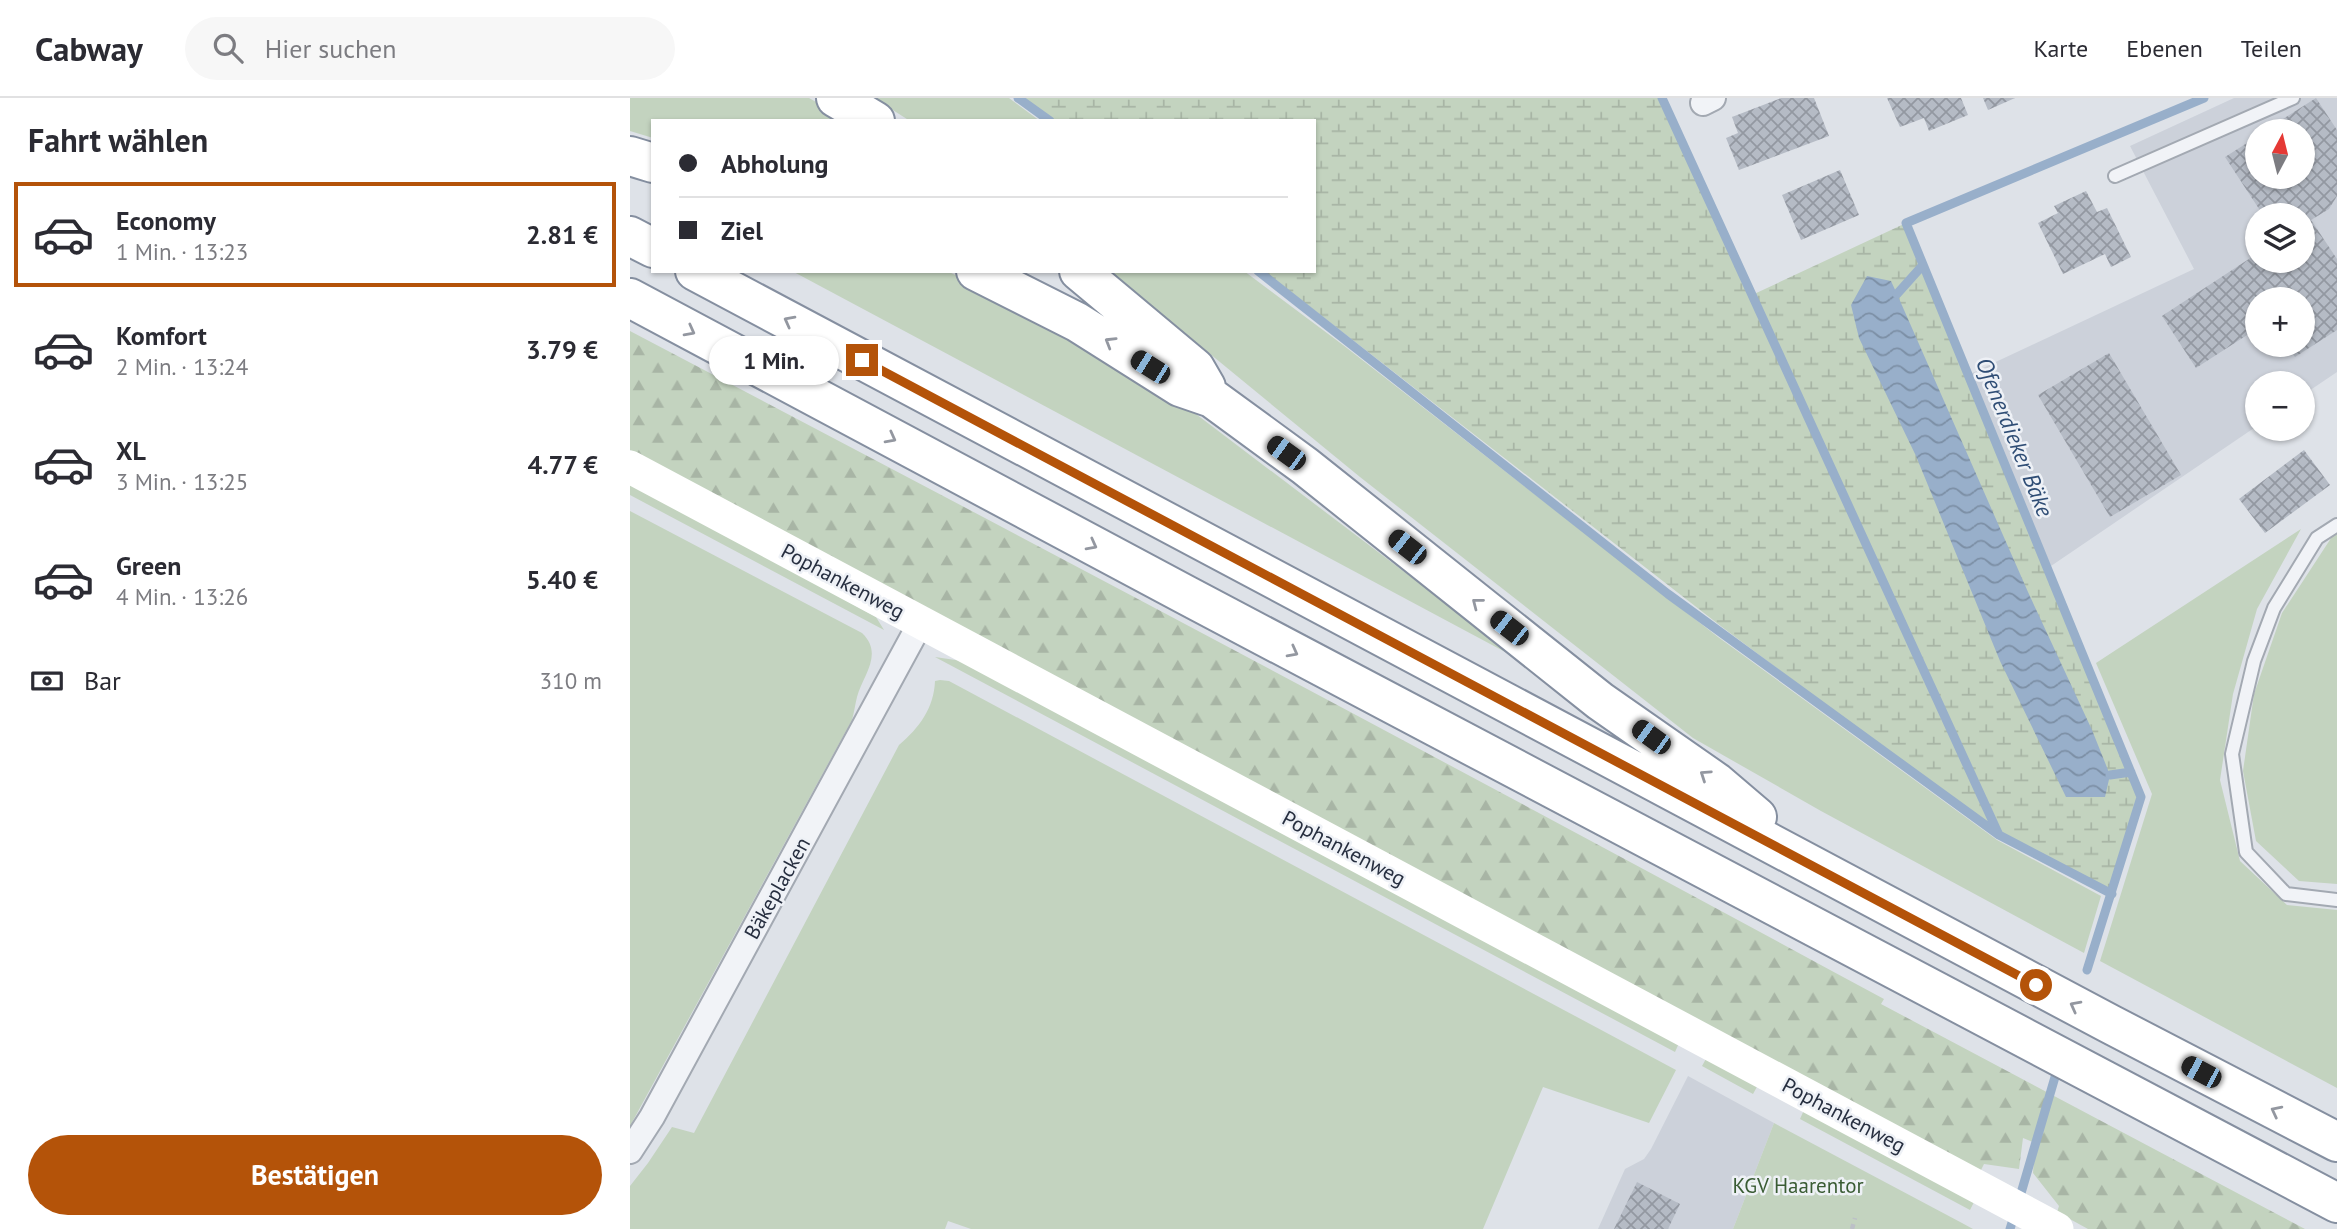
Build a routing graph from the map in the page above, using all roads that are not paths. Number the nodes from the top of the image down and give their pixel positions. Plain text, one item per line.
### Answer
1 (836, 98) edge
2 (2292, 98) edge
3 (872, 119) edge
4 (630, 156) edge
5 (651, 162) edge
6 (2115, 176) dead end
7 (630, 236) edge
8 (651, 247) edge
9 (699, 273) edge
10 (980, 273) edge
11 (1081, 273) edge
12 (630, 299) edge
13 (1212, 398) junction
14 (630, 467) edge
15 (2337, 525) edge
16 (921, 622) junction
17 (1814, 865) junction
18 (2337, 901) edge
19 (2337, 1142) edge
20 (630, 1151) edge
21 (2337, 1203) edge
22 (2055, 1228) edge

1 - 3 highway
2 - 6 lane
4 - 5 highway
7 - 8 highway
17 -> 9 highway
13 -> 10 highway
11 - 13 highway
12 -> 21 highway
17 -> 13 highway
14 - 16 street, Pophankenweg
15 - 18 lane
16 - 20 street, Bäkeplacken
16 - 22 street, Pophankenweg
19 -> 17 highway

